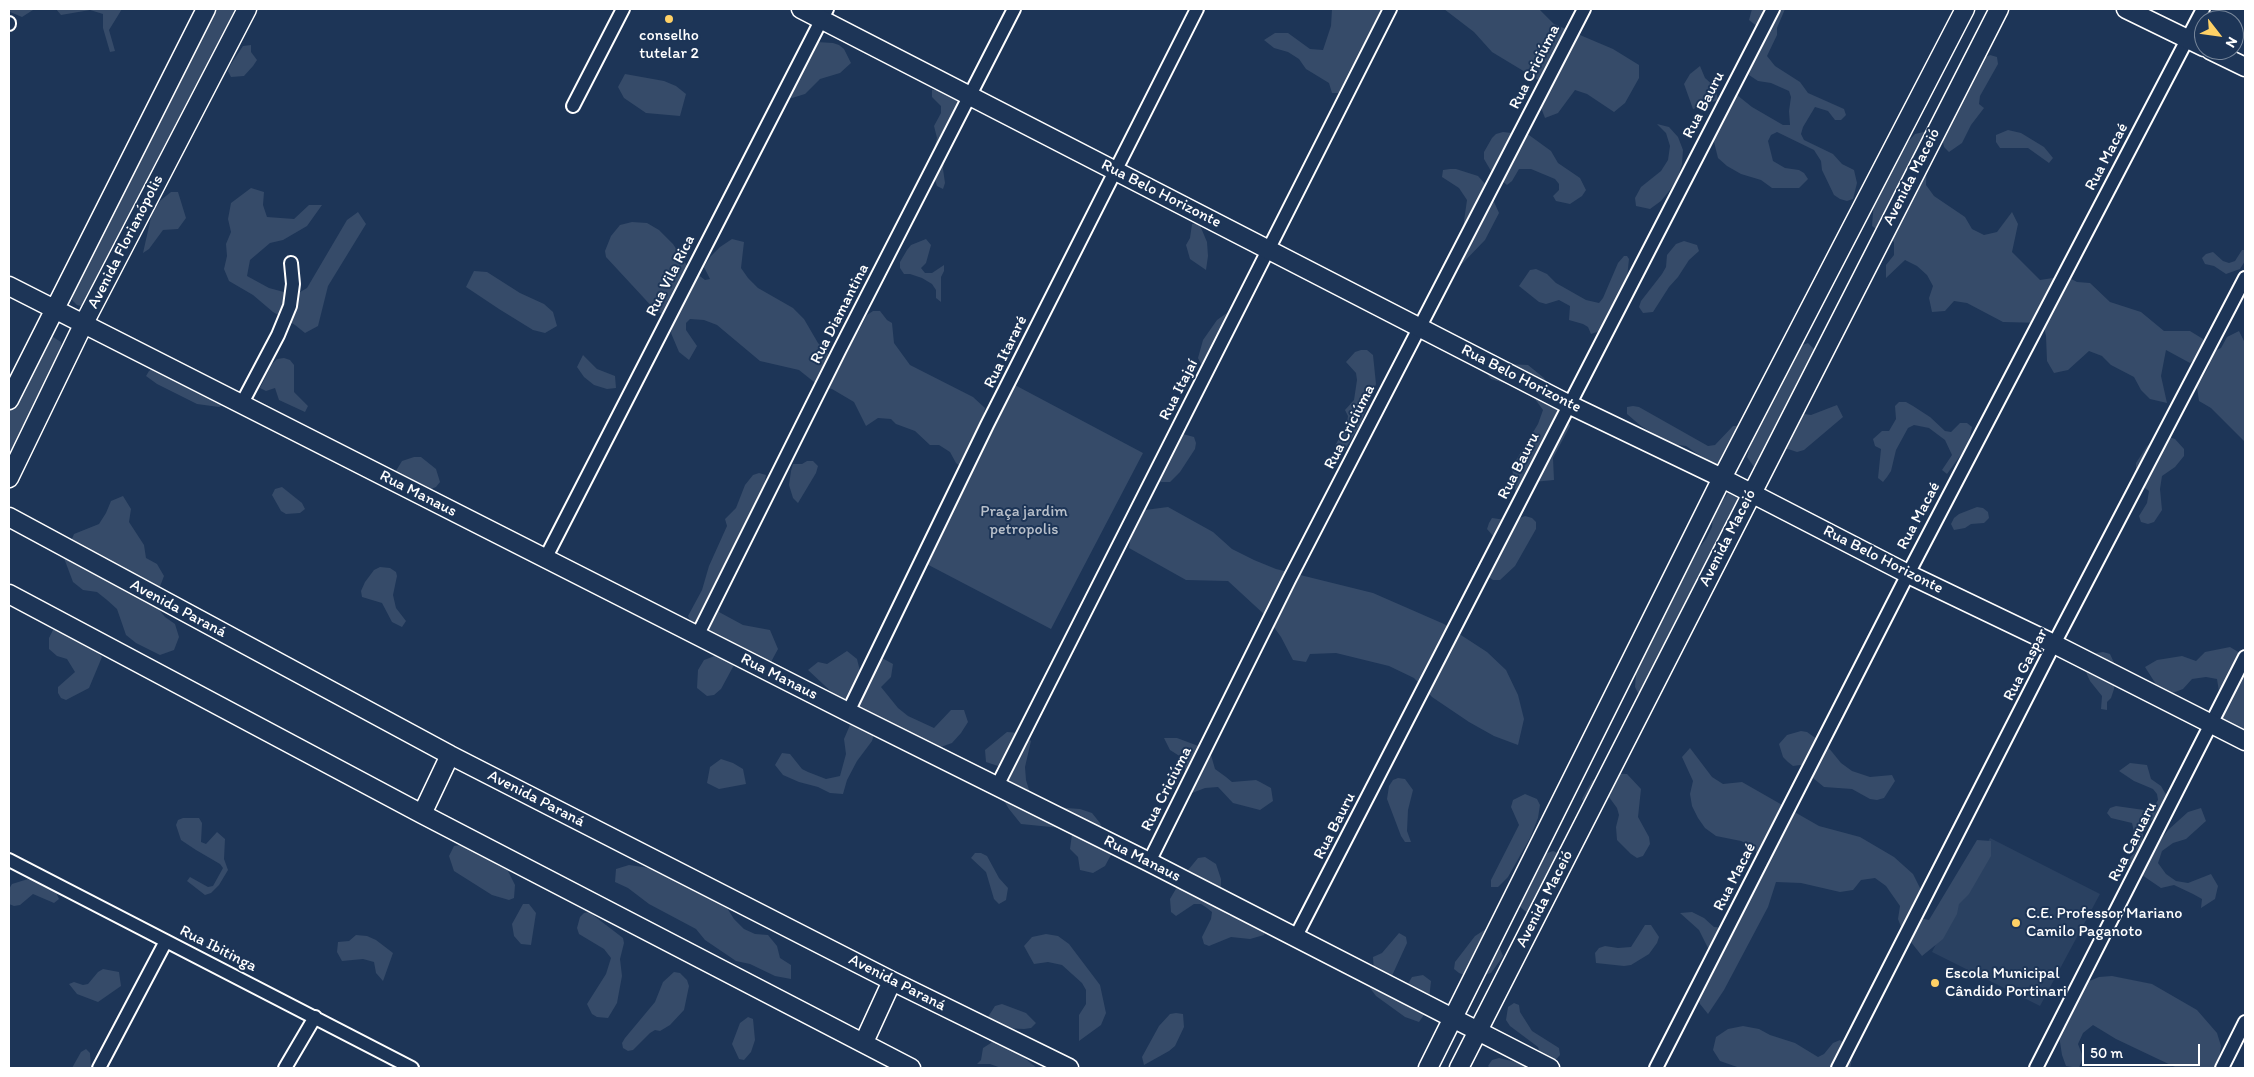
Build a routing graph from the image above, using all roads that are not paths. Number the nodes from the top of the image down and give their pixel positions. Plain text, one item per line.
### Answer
1 (206, 9) edge
2 (247, 9) edge
3 (623, 9) edge
4 (801, 9) edge
5 (1014, 9) edge
6 (1197, 9) edge
7 (1390, 9) edge
8 (1584, 9) edge
9 (1773, 9) edge
10 (1965, 9) edge
11 (1999, 9) edge
12 (2126, 9) edge
13 (2203, 9) edge
14 (825, 14) edge
15 (2187, 39) junction
16 (2194, 42) edge
17 (2229, 60) edge
18 (2245, 68) edge
19 (970, 95) junction
20 (573, 106) dead end
21 (1114, 170) junction
22 (1269, 249) junction
23 (291, 263) dead end
24 (2245, 278) edge
25 (9, 286) edge
26 (54, 310) junction
27 (83, 325) junction
28 (1420, 328) junction
29 (9, 400) edge
30 (241, 404) junction
31 (1568, 404) junction
32 (9, 478) edge
33 (1722, 478) junction
34 (1751, 493) junction
35 (9, 517) edge
36 (545, 559) junction
37 (1908, 574) junction
38 (9, 594) edge
39 (698, 636) junction
40 (2054, 644) junction
41 (2245, 657) edge
42 (848, 712) junction
43 (2212, 724) junction
44 (2245, 741) edge
45 (450, 755) junction
46 (997, 786) junction
47 (422, 814) junction
48 (10, 862) edge
49 (1148, 862) junction
50 (1295, 938) junction
51 (166, 941) junction
52 (892, 981) junction
53 (315, 1017) junction
54 (1453, 1019) junction
55 (2245, 1022) edge
56 (1478, 1032) junction
57 (864, 1042) junction
58 (100, 1068) edge
59 (285, 1068) edge
60 (412, 1068) edge
61 (911, 1068) edge
62 (1069, 1068) edge
63 (1428, 1068) edge
64 (1459, 1068) edge
65 (1550, 1068) edge
66 (1656, 1068) edge
67 (1838, 1068) edge
68 (2036, 1068) edge
69 (2222, 1068) edge

1 - 26 street, Avenida Florianópolis
2 - 27 street, Avenida Florianópolis
3 - 20 street
4 - 14 street, Rua Belo Horizonte
5 - 19 street, Rua Diamantina
6 - 21 street, Rua Itararé
7 - 22 street, Rua Itajaí
8 - 28 street, Rua Criciúma
9 - 31 street, Rua Bauru
10 - 33 street, Avenida Maceió
11 - 34 street, Avenida Maceió
12 - 15 street
13 - 15 street, Rua Macaé
14 - 19 street, Rua Belo Horizonte
14 - 36 street, Rua Vila Rica
15 - 16 street
15 - 37 street, Rua Macaé
17 - 18 street
19 - 21 street, Rua Belo Horizonte
19 - 39 street, Rua Diamantina
21 - 22 street, Rua Belo Horizonte
21 - 42 street, Rua Itararé
22 - 28 street, Rua Belo Horizonte
22 - 46 street, Rua Itajaí
23 - 30 street
24 - 40 street, Rua Gaspar
25 - 26 street, Rua Manaus
26 - 27 street, Rua Manaus
26 - 29 street, Avenida Florianópolis
27 - 30 street, Rua Manaus
27 - 32 street, Avenida Florianópolis
28 - 31 street, Rua Belo Horizonte
28 - 49 street, Rua Criciúma
30 - 36 street, Rua Manaus
31 - 33 street, Rua Belo Horizonte
31 - 50 street, Rua Bauru
33 - 34 street, Rua Belo Horizonte
33 - 54 street, Avenida Maceió
34 - 37 street, Rua Belo Horizonte
34 - 56 street, Avenida Maceió
35 - 45 street, Avenida Paraná
36 - 39 street, Rua Manaus
37 - 40 street, Rua Belo Horizonte
37 - 66 street, Rua Macaé
38 - 47 street
39 - 42 street, Rua Manaus
40 - 43 street, Rua Belo Horizonte
40 - 67 street, Rua Gaspar
41 - 43 street, Rua Caruaru
42 - 46 street, Rua Manaus
43 - 44 street, Rua Belo Horizonte
43 - 68 street, Rua Caruaru
45 - 47 street
45 - 52 street, Avenida Paraná
46 - 49 street, Rua Manaus
47 - 57 street
48 - 51 street, Rua Ibitinga
49 - 50 street, Rua Manaus
50 - 54 street, Rua Manaus
51 - 53 street, Rua Ibitinga
51 - 58 street
52 - 57 street
52 - 62 street, Avenida Paraná
53 - 59 street
53 - 60 street, Rua Ibitinga
54 - 56 street, Rua Manaus
54 - 63 street, Avenida Maceió
55 - 69 street
56 - 64 street, Avenida Maceió
56 - 65 street, Rua Manaus
57 - 61 street

